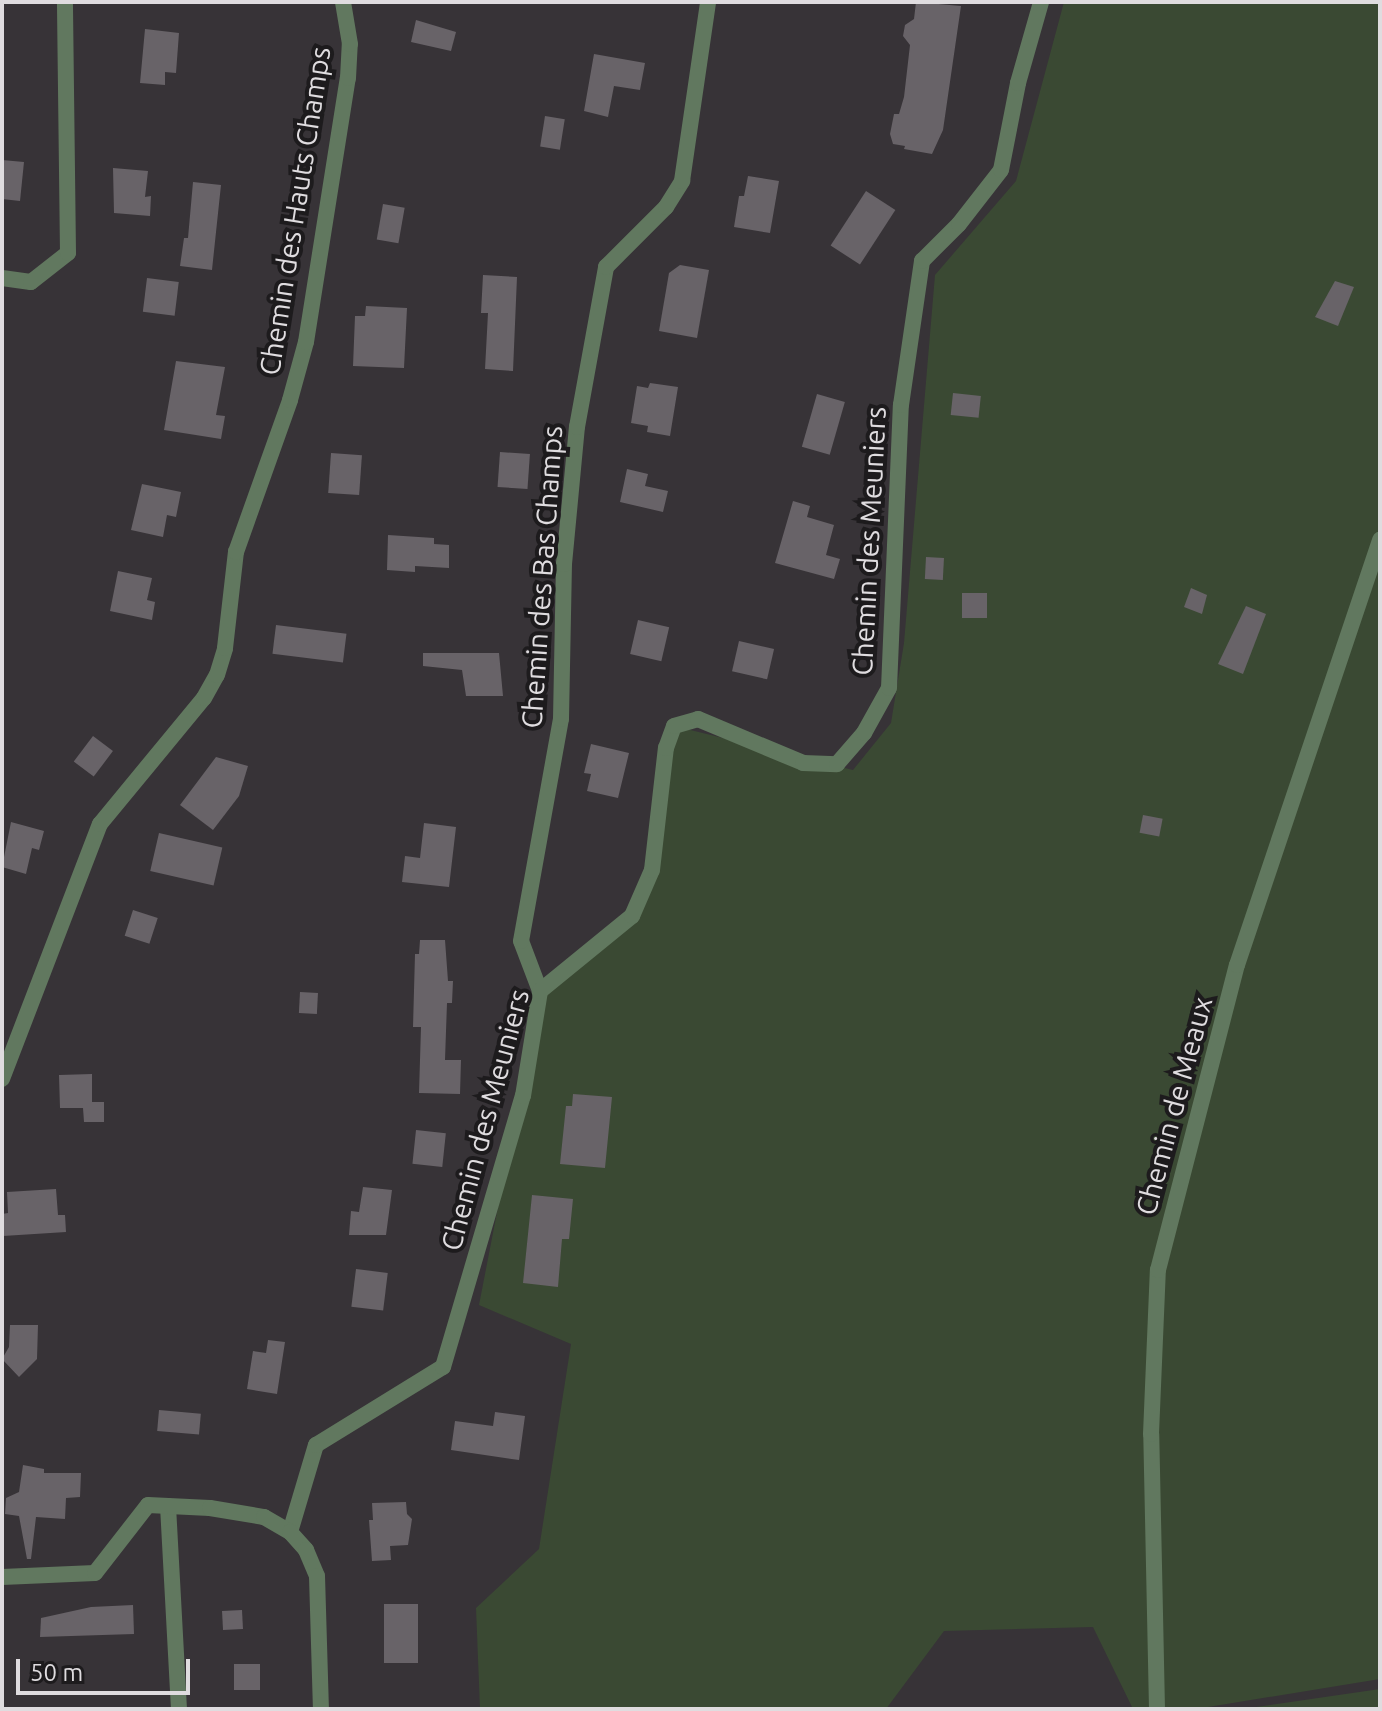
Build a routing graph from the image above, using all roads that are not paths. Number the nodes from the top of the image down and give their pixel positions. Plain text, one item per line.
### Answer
1 (65, 2) edge
2 (343, 2) edge
3 (708, 2) edge
4 (1041, 2) edge
5 (2, 278) edge
6 (1380, 539) edge
7 (540, 991) junction
8 (2, 1079) edge
9 (168, 1506) junction
10 (290, 1532) junction
11 (2, 1577) edge
12 (179, 1709) edge
13 (321, 1709) edge
14 (1157, 1709) edge

1 - 5 street
2 - 8 street, Chemin des Hauts Champs
3 - 7 street, Chemin des Bas Champs
4 - 7 street, Chemin des Meuniers
6 - 14 street, Chemin de Meaux
7 - 10 street, Chemin des Meuniers
9 - 10 street
9 - 11 street
9 - 12 street
10 - 13 street

